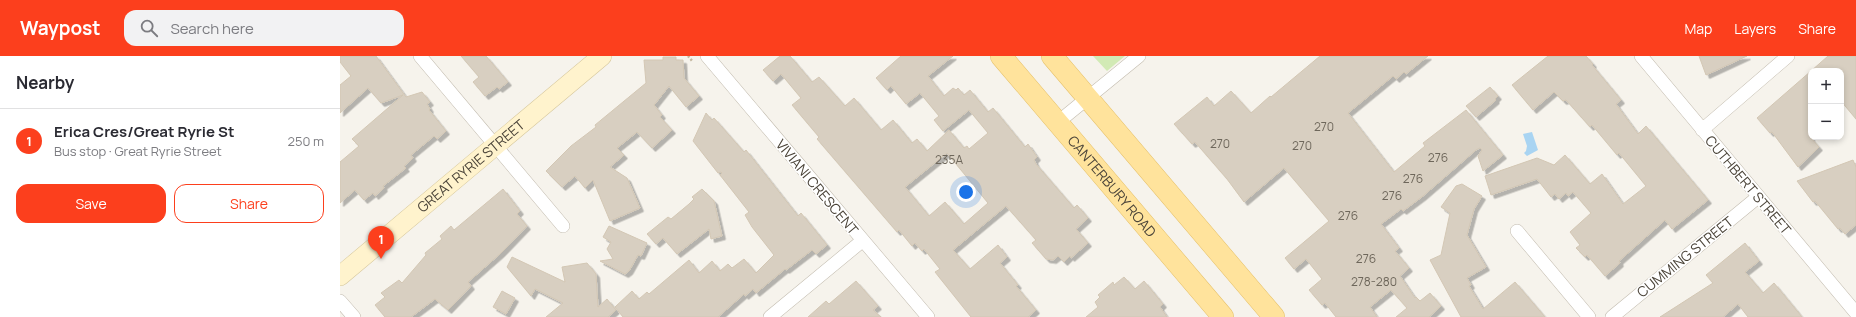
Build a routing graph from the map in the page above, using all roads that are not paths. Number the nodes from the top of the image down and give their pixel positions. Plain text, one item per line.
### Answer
1 (420, 56) edge
2 (602, 56) edge
3 (707, 56) edge
4 (1000, 56) edge
5 (1052, 56) edge
6 (1139, 56) edge
7 (1641, 56) edge
8 (1788, 56) edge
9 (1088, 98) junction
10 (1057, 123) junction
11 (1702, 130) junction
12 (495, 145) junction
13 (1758, 197) junction
14 (564, 226) dead end
15 (1517, 231) dead end
16 (862, 241) junction
17 (340, 276) edge
18 (340, 301) edge
19 (1856, 314) edge
20 (354, 317) edge
21 (770, 317) edge
22 (928, 317) edge
23 (1223, 317) edge
24 (1274, 317) edge
25 (1589, 317) edge
26 (1612, 317) edge

1 - 12 street
2 - 12 main road, GREAT RYRIE STREET
3 - 16 street, VIVIANI CRESCENT
4 - 10 main road, CANTERBURY ROAD
5 - 9 main road
6 - 9 street
7 - 11 street, CUTHBERT STREET
8 - 11 street
9 - 10 street
9 - 24 main road
10 - 23 main road, CANTERBURY ROAD
11 - 13 street, CUTHBERT STREET
12 - 14 street
12 - 17 main road, GREAT RYRIE STREET
13 - 19 street, CUTHBERT STREET
13 - 26 street, CUMMING STREET
15 - 25 street
16 - 21 street
16 - 22 street, VIVIANI CRESCENT
18 - 20 street

